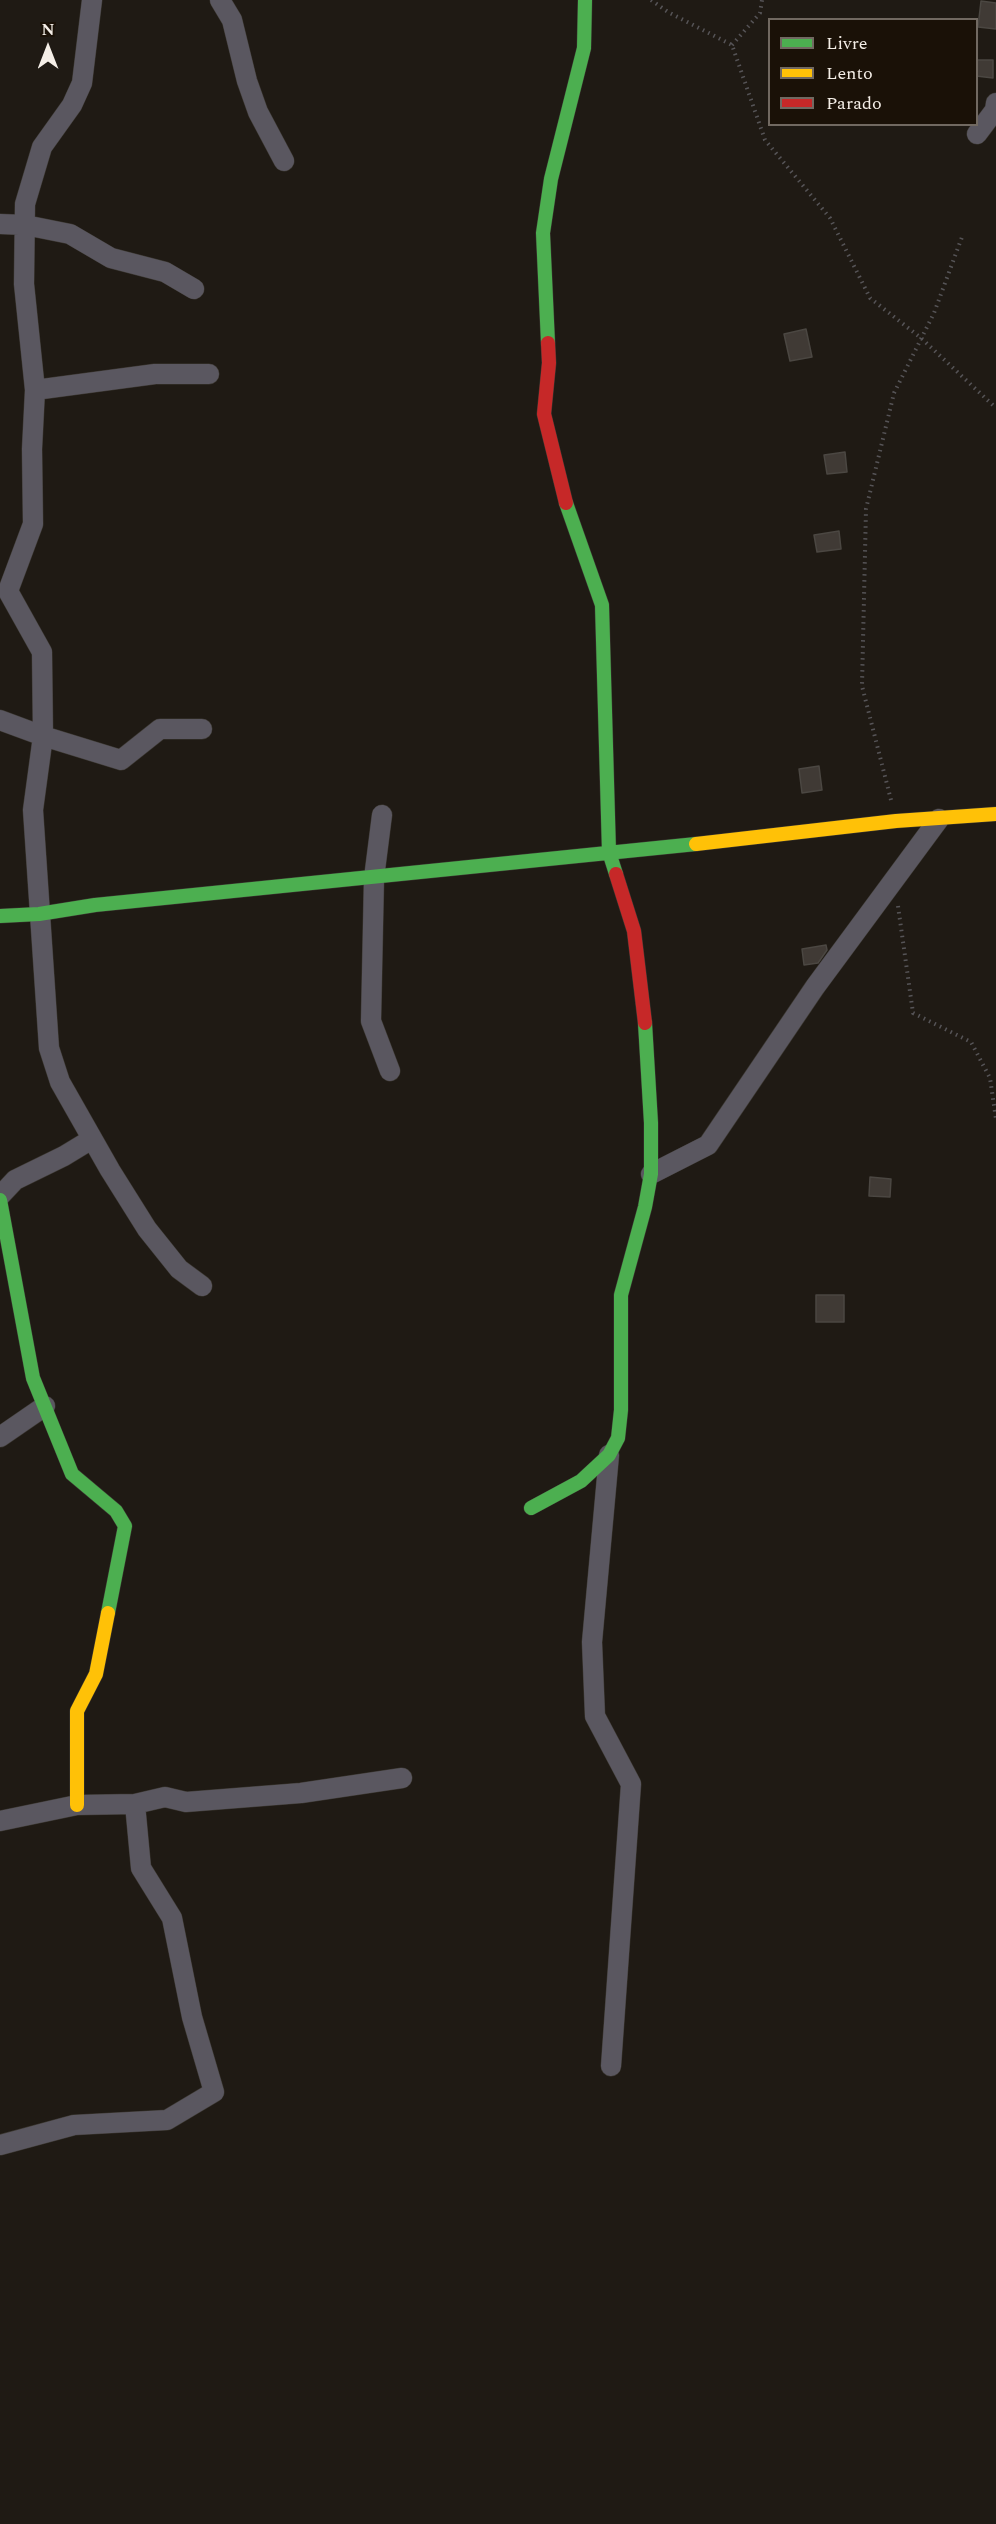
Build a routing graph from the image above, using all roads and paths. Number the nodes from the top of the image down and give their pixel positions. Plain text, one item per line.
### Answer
1 (92, 0) edge
2 (220, 0) edge
3 (585, 0) edge
4 (651, 0) edge
5 (762, 0) edge
6 (732, 45) junction
7 (996, 103) edge
8 (978, 134) dead end
9 (284, 161) dead end
10 (0, 224) edge
11 (25, 225) junction
12 (962, 237) dead end
13 (194, 289) dead end
14 (921, 338) junction
15 (209, 374) dead end
16 (35, 390) junction
17 (996, 408) edge
18 (4, 597) edge
19 (0, 720) edge
20 (202, 729) dead end
21 (43, 736) junction
22 (996, 814) edge
23 (382, 815) dead end
24 (939, 819) junction
25 (896, 821) junction
26 (609, 852) junction
27 (374, 878) junction
28 (894, 879) junction
29 (39, 914) junction
30 (0, 916) edge
31 (390, 1071) dead end
32 (996, 1119) edge
33 (92, 1139) junction
34 (651, 1174) junction
35 (0, 1198) edge
36 (202, 1286) dead end
37 (45, 1406) junction
38 (0, 1437) edge
39 (609, 1455) junction
40 (531, 1508) dead end
41 (402, 1778) dead end
42 (135, 1804) junction
43 (77, 1805) junction
44 (0, 1821) edge
45 (610, 2066) dead end
46 (0, 2145) edge

1 - 11 street
2 - 9 street
3 - 26 street
4 - 6 path
5 - 6 path
6 - 14 path
7 - 8 street
10 - 11 street
11 - 13 street
11 - 16 street
12 - 14 path
14 - 17 path
14 - 25 path
15 - 16 street
16 - 18 street
18 - 21 street
19 - 21 street
20 - 21 street
21 - 29 street
22 - 24 street
23 - 27 street
24 - 25 street
24 - 28 street
25 - 26 street
26 - 27 street
26 - 34 street
27 - 29 street
27 - 31 street
28 - 32 path
28 - 34 street
29 - 30 street
29 - 33 street
33 - 35 street
33 - 36 street
34 - 39 street
35 - 37 street
37 - 38 street
37 - 43 street
39 - 40 street
39 - 45 street
41 - 42 street
42 - 43 street
42 - 46 street
43 - 44 street

